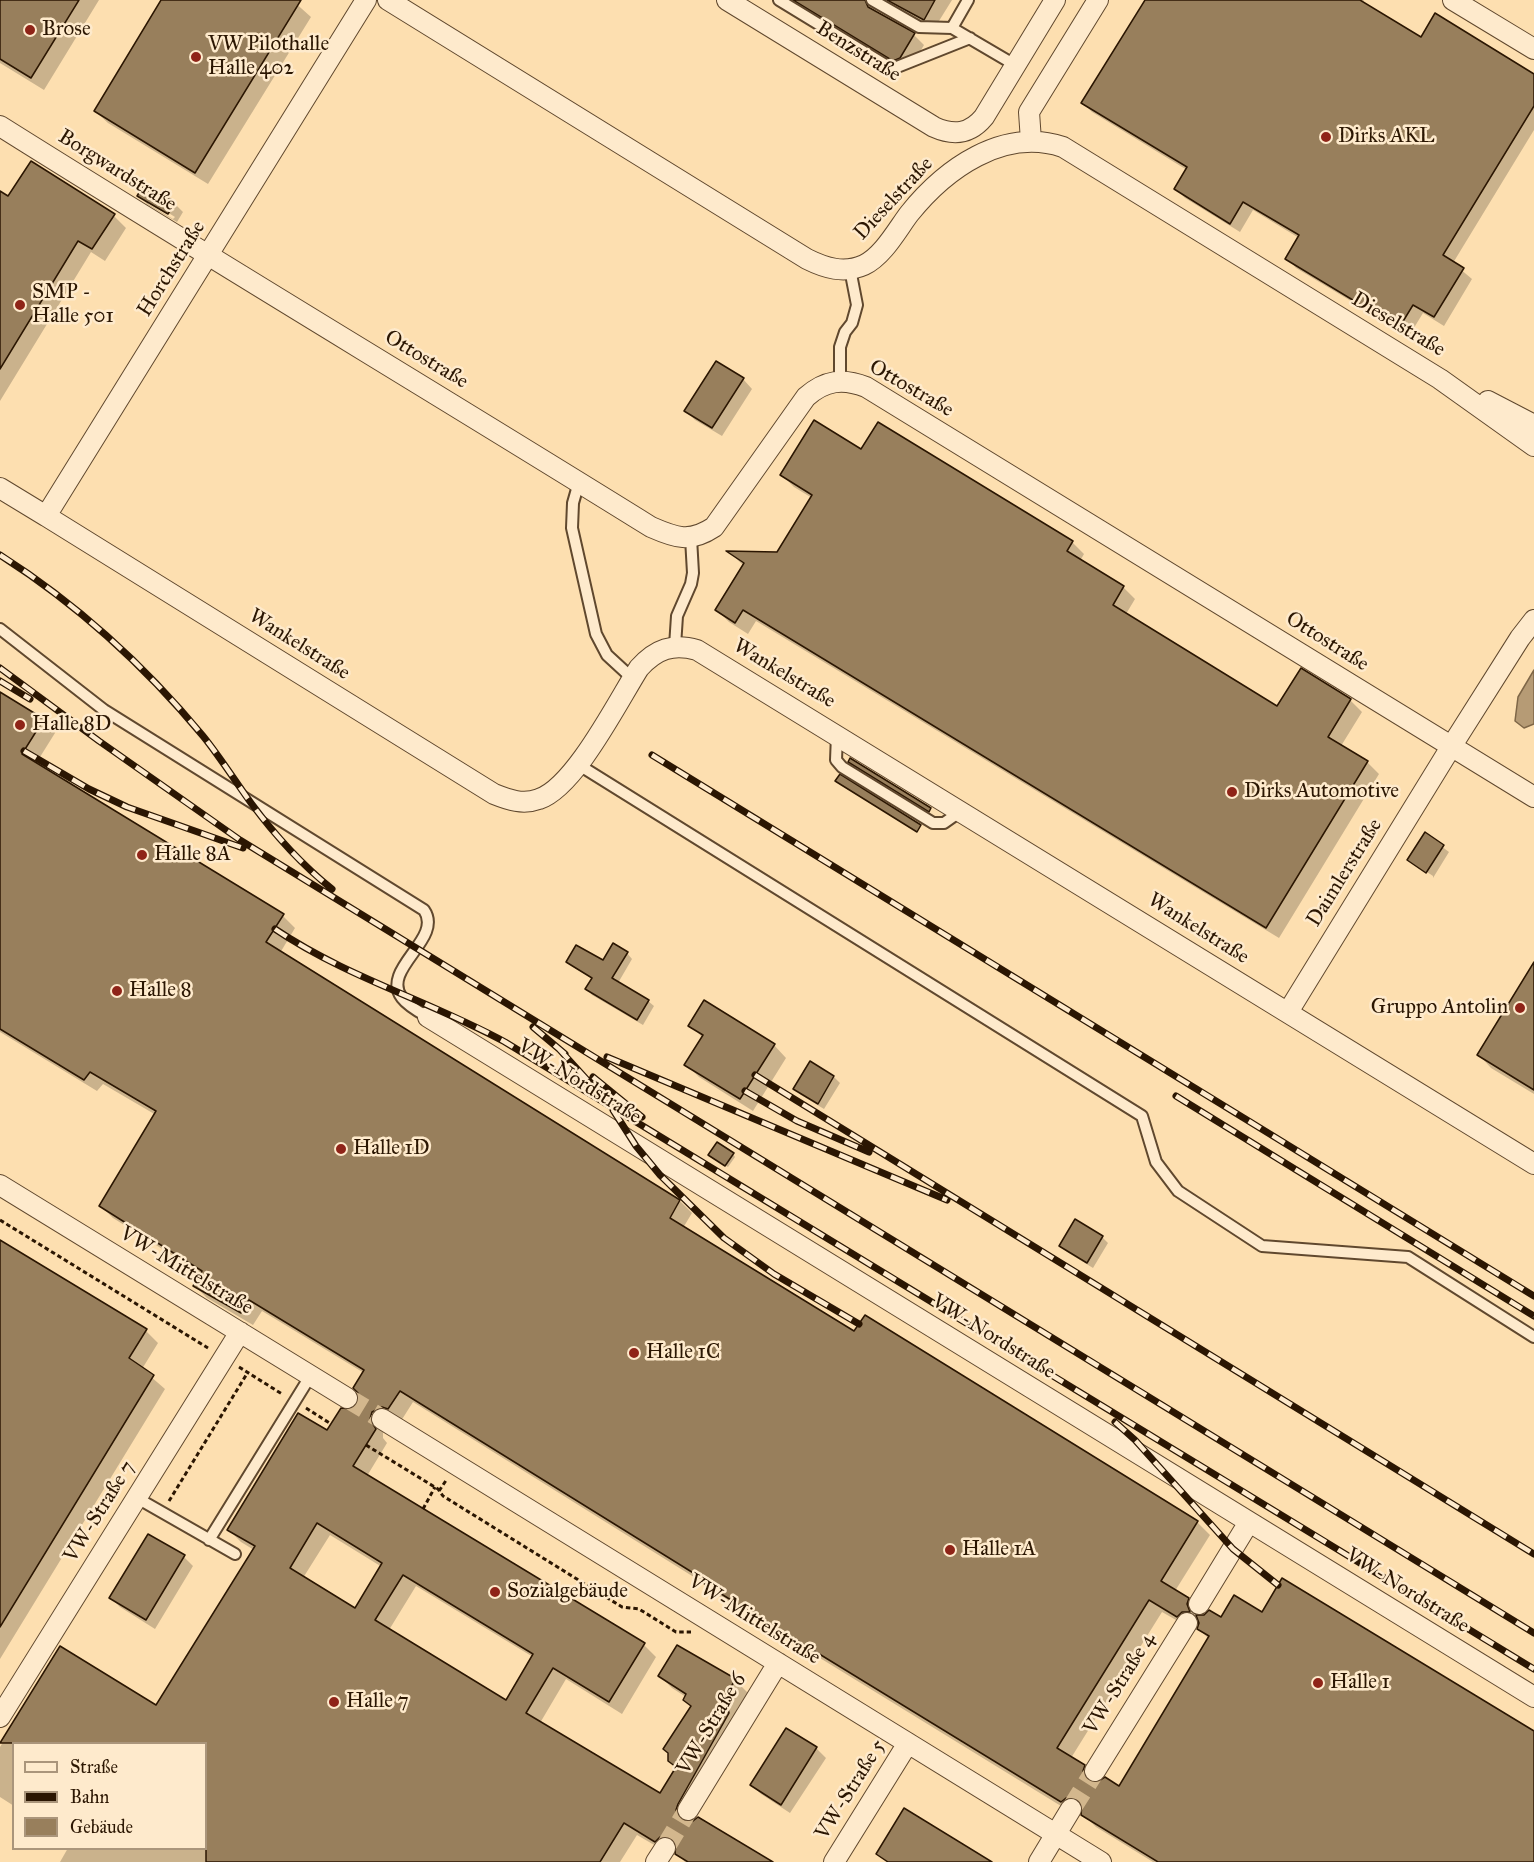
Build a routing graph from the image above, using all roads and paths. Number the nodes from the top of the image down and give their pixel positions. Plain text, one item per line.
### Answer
1 (366, 0) edge
2 (388, 0) edge
3 (728, 0) edge
4 (779, 0) edge
5 (872, 0) edge
6 (968, 0) edge
7 (1055, 0) edge
8 (1098, 0) edge
9 (1453, 0) edge
10 (952, 28) junction
11 (970, 38) junction
12 (1534, 49) edge
13 (1015, 65) junction
14 (0, 126) edge
15 (1031, 141) junction
16 (208, 257) junction
17 (850, 269) junction
18 (1440, 379) junction
19 (840, 381) junction
20 (1534, 425) edge
21 (1534, 446) edge
22 (579, 482) junction
23 (0, 488) edge
24 (46, 516) junction
25 (691, 538) junction
26 (1534, 604) edge
27 (1534, 620) edge
28 (0, 629) edge
29 (1520, 638) junction
30 (675, 646) junction
31 (632, 678) junction
32 (1451, 747) junction
33 (579, 765) junction
34 (1534, 797) edge
35 (1288, 1012) junction
36 (428, 1017) joint
37 (1534, 1164) edge
38 (0, 1185) edge
39 (0, 1220) edge
40 (240, 1332) junction
41 (1534, 1336) edge
42 (224, 1358) junction
43 (248, 1372) junction
44 (311, 1375) junction
45 (347, 1398) tunnel mouth
46 (295, 1402) junction
47 (382, 1419) tunnel mouth
48 (331, 1424) dead end
49 (366, 1445) dead end
50 (435, 1488) junction
51 (137, 1498) junction
52 (423, 1509) dead end
53 (162, 1512) junction
54 (1249, 1522) junction
55 (209, 1540) junction
56 (235, 1554) dead end
57 (1199, 1604) dead end
58 (1187, 1623) dead end
59 (700, 1631) dead end
60 (778, 1663) junction
61 (1534, 1697) edge
62 (0, 1717) edge
63 (908, 1743) junction
64 (1095, 1771) tunnel mouth
65 (1071, 1809) tunnel mouth
66 (688, 1810) tunnel mouth
67 (1056, 1834) junction
68 (834, 1862) edge
69 (1039, 1862) edge
70 (1101, 1862) edge

1 - 16 street, Horchstraße
2 - 17 street, Dieselstraße
3 - 13 street, Benzstraße
4 - 11 lane
5 - 10 lane
6 - 10 lane
7 - 13 street
8 - 15 street
9 - 12 street
10 - 11 lane
11 - 13 lane
14 - 16 street, Borgwardstraße
15 - 17 street, Dieselstraße
15 - 18 street, Dieselstraße
16 - 22 street, Ottostraße
16 - 24 street, Horchstraße
17 - 19 lane
18 - 20 street, Dieselstraße
18 - 21 street, Dieselstraße
19 - 25 street, Ottostraße
19 - 32 street, Ottostraße
22 - 25 street, Ottostraße
22 - 31 lane
23 - 24 street
24 - 33 street, Wankelstraße
25 - 30 lane
26 - 29 street, Daimlerstraße
27 - 29 street, Daimlerstraße
28 - 36 lane
29 - 32 street, Daimlerstraße
30 - 31 street, Wankelstraße
30 - 35 street, Wankelstraße
31 - 33 street, Wankelstraße
32 - 34 street, Ottostraße
32 - 35 street, Daimlerstraße
33 - 41 lane
35 - 37 street, Wankelstraße
36 - 54 street, VW-Nordstraße
38 - 40 street, VW-Mittelstraße
39 - 42 path
40 - 42 street, VW-Straße 7
40 - 44 street, VW-Mittelstraße
42 - 43 path
42 - 51 street, VW-Straße 7
43 - 46 path
43 - 53 path
44 - 45 street, VW-Mittelstraße
44 - 46 lane
46 - 48 path
46 - 55 lane
47 - 60 street, VW-Mittelstraße
49 - 50 path
50 - 52 path
50 - 59 path
51 - 53 lane
51 - 62 street, VW-Straße 7
53 - 55 lane
54 - 57 street
54 - 61 street, VW-Nordstraße
55 - 56 lane
58 - 64 street, VW-Straße 4
60 - 63 street, VW-Mittelstraße
60 - 66 street, VW-Straße 6
63 - 67 street, VW-Mittelstraße
63 - 68 street, VW-Straße 5
65 - 67 street
67 - 69 street
67 - 70 street, VW-Mittelstraße

